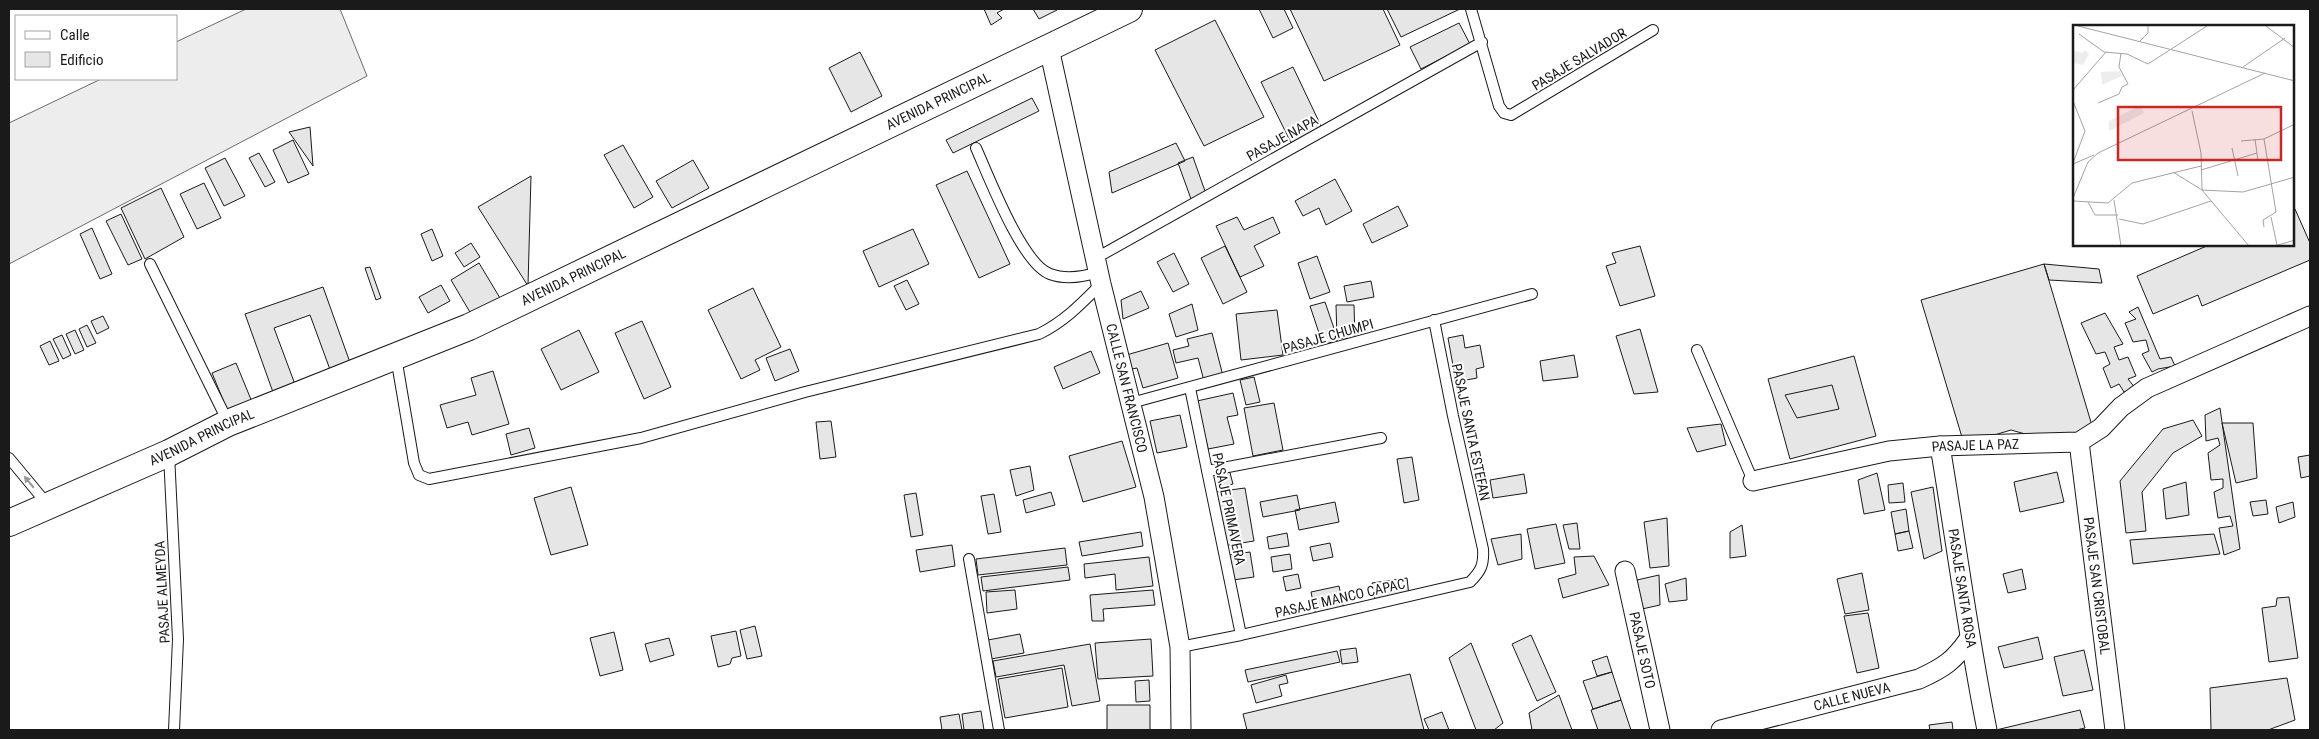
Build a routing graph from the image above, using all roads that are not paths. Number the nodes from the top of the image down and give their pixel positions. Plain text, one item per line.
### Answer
1 (1129, 9) edge
2 (1471, 9) edge
3 (1654, 30) dead end
4 (1482, 42) junction
5 (1049, 48) junction
6 (976, 148) dead end
7 (150, 264) dead end
8 (1099, 271) junction
9 (1532, 294) dead end
10 (2310, 316) edge
11 (1434, 320) junction
12 (1697, 350) dead end
13 (396, 356) junction
14 (1190, 388) junction
15 (1131, 403) junction
16 (228, 423) junction
17 (1381, 438) dead end
18 (2079, 442) junction
19 (1940, 446) junction
20 (169, 452) junction
21 (9, 458) edge
22 (1207, 471) junction
23 (1753, 481) joint
24 (49, 505) junction
25 (9, 523) edge
26 (1483, 549) joint
27 (969, 559) dead end
28 (1625, 571) dead end
29 (1241, 635) junction
30 (1969, 639) junction
31 (1180, 647) junction
32 (174, 730) edge
33 (998, 730) edge
34 (1181, 730) edge
35 (1660, 730) edge
36 (1721, 730) edge
37 (1987, 730) edge
38 (2115, 730) edge

1 - 5 main road, AVENIDA PRINCIPAL
2 - 4 lane
3 - 4 lane, PASAJE SALVADOR
4 - 8 lane, PASAJE NAPA
5 - 8 street, CALLE SAN FRANCISCO
5 - 13 main road, AVENIDA PRINCIPAL
6 - 8 lane
7 - 16 lane
8 - 13 lane
8 - 15 street, CALLE SAN FRANCISCO
9 - 11 lane, PASAJE CHUMPI
10 - 18 street
11 - 14 lane, PASAJE CHUMPI
11 - 26 lane, PASAJE SANTA ESTEFAN
12 - 23 lane, PASAJE LA PAZ
13 - 16 main road, AVENIDA PRINCIPAL
14 - 15 lane, PASAJE CHUMPI
14 - 22 lane, PASAJE PRIMAVERA
15 - 31 street, CALLE SAN FRANCISCO
16 - 20 main road, AVENIDA PRINCIPAL
17 - 22 lane
18 - 19 street, PASAJE LA PAZ
18 - 38 street, PASAJE SAN CRISTOBAL
19 - 23 street, PASAJE LA PAZ
19 - 30 street, PASAJE SANTA ROSA
20 - 24 main road, AVENIDA PRINCIPAL
20 - 32 lane, PASAJE ALMEYDA
24 -> 21 lane
22 - 29 lane, PASAJE PRIMAVERA
24 - 25 main road, AVENIDA PRINCIPAL
26 - 29 lane, PASAJE MANCO CAPAC
27 - 33 lane
28 - 35 street, PASAJE SOTO
29 - 31 lane, PASAJE MANCO CAPAC
30 - 36 street, CALLE NUEVA
30 - 37 street, PASAJE SANTA ROSA
31 - 34 street, CALLE SAN FRANCISCO

